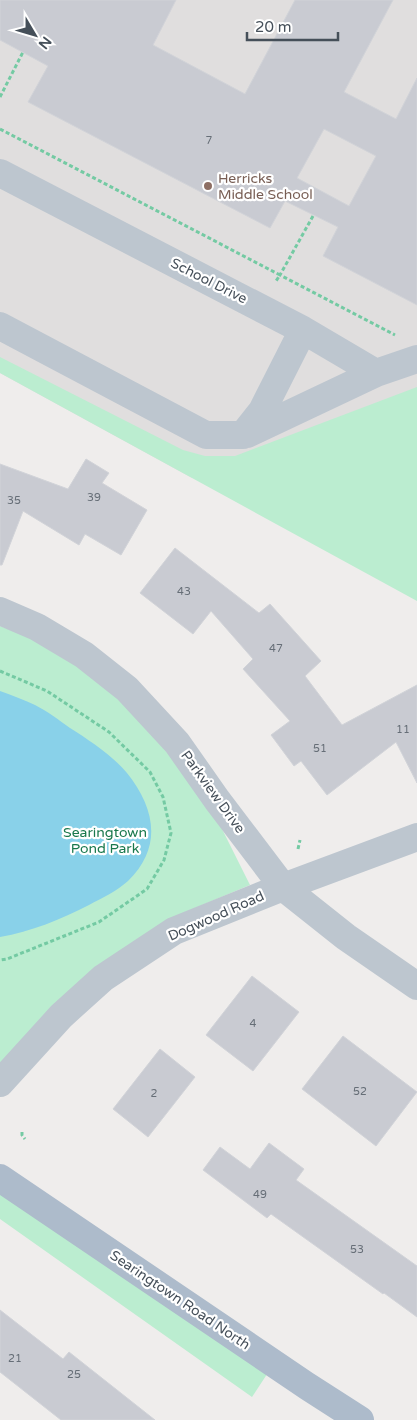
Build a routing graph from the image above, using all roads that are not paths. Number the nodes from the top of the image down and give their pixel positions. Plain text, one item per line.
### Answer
1 (0, 173) edge
2 (0, 326) edge
3 (303, 330) junction
4 (417, 359) edge
5 (376, 374) junction
6 (243, 436) junction
7 (0, 611) edge
8 (417, 837) edge
9 (282, 887) junction
10 (417, 986) edge
11 (0, 1083) edge
12 (0, 1178) edge
13 (360, 1420) edge

1 - 3 street, School Drive
2 - 6 street
3 - 5 street, School Drive
3 - 6 street
4 - 5 street
5 - 6 street
7 - 9 street, Parkview Drive
8 - 9 street, Dogwood Road
9 - 10 street, Parkview Drive
9 - 11 street, Dogwood Road
12 - 13 main road, Searingtown Road North

